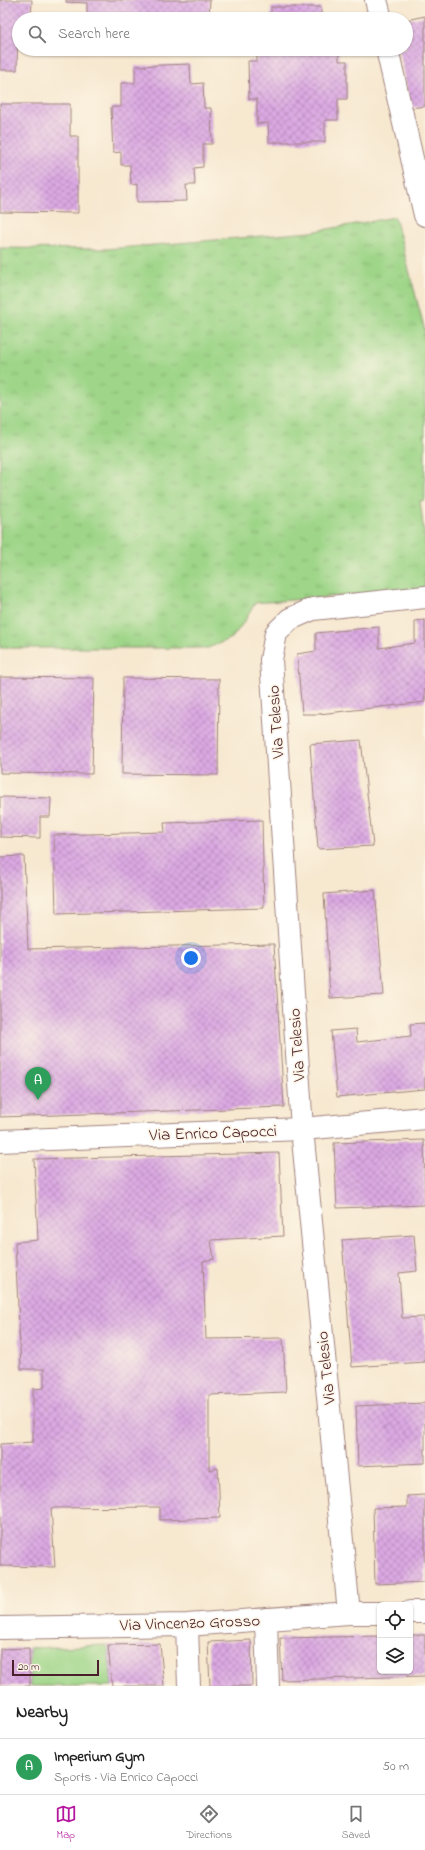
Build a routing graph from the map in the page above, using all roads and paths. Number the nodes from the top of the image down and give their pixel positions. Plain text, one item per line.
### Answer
1 (376, 0) edge
2 (379, 12) edge
3 (390, 56) edge
4 (425, 215) edge
5 (425, 597) edge
6 (425, 1118) edge
7 (302, 1129) junction
8 (0, 1141) edge
9 (413, 1612) edge
10 (425, 1612) edge
11 (349, 1613) junction
12 (377, 1613) edge
13 (266, 1619) junction
14 (186, 1625) junction
15 (0, 1628) edge
16 (189, 1686) edge
17 (268, 1686) edge

1 - 2 street
3 - 4 street
5 - 7 street, Via Telesio
6 - 7 street, Via Enrico Capocci
7 - 8 street, Via Enrico Capocci
7 - 11 street, Via Telesio
9 - 10 street
11 - 12 street, Via Vincenzo Grosso
11 - 13 street, Via Vincenzo Grosso
13 - 14 street, Via Vincenzo Grosso
13 - 17 street
14 - 15 street, Via Vincenzo Grosso
14 - 16 street

